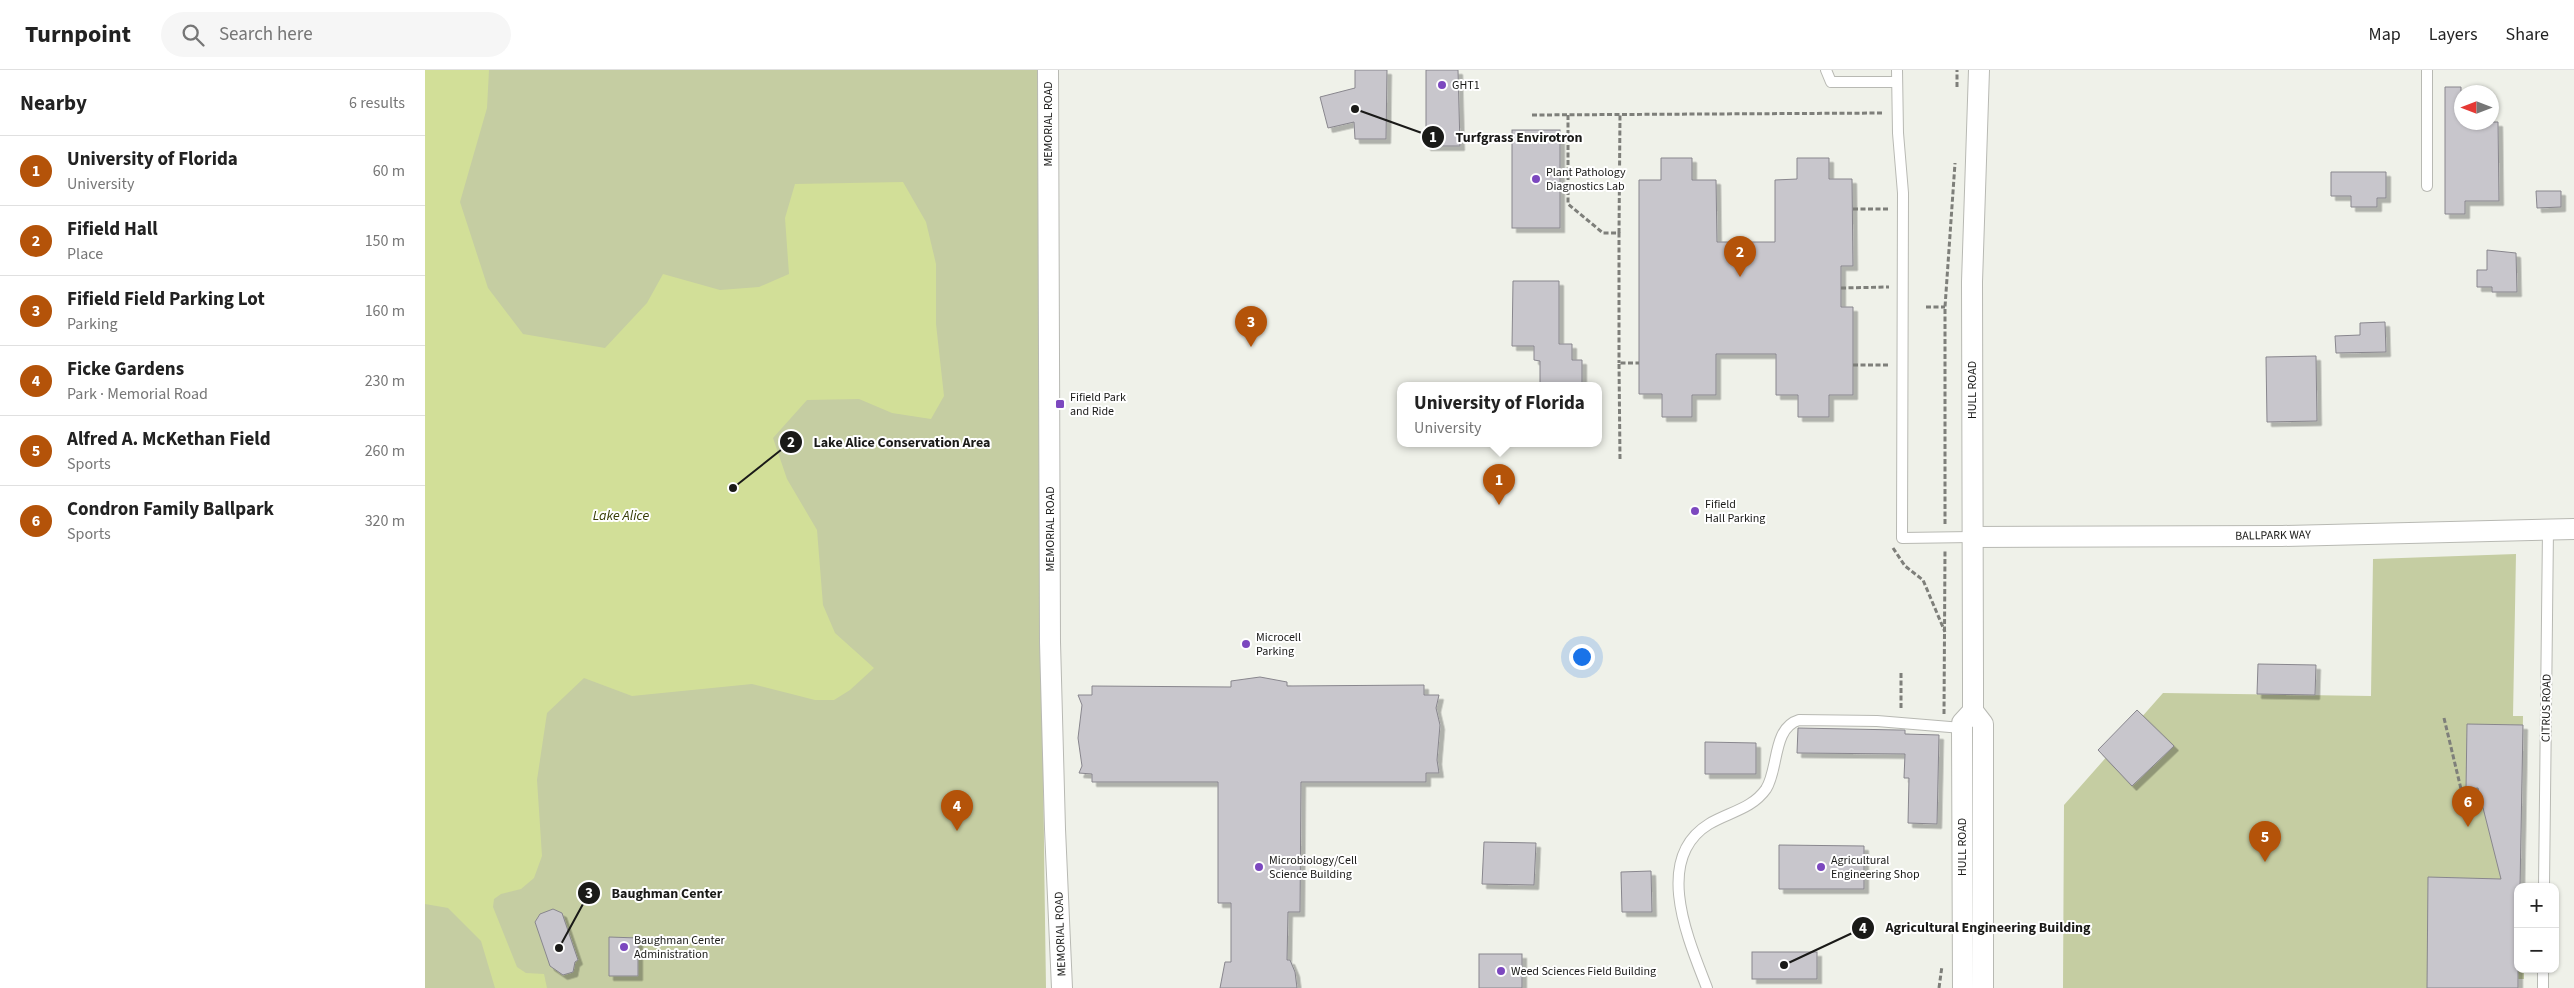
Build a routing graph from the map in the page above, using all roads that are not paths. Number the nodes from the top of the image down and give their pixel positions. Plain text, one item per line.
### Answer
1 (1048, 70) edge
2 (1826, 70) edge
3 (1897, 70) edge
4 (1979, 70) edge
5 (2427, 70) edge
6 (1897, 82) junction
7 (2427, 186) dead end
8 (2574, 528) edge
9 (2548, 529) junction
10 (1972, 537) junction
11 (1973, 711) junction
12 (1954, 726) junction
13 (2544, 883) edge
14 (2543, 973) edge
15 (1062, 988) edge
16 (1707, 988) edge
17 (1963, 988) edge
18 (1983, 988) edge
19 (2543, 988) edge

1 - 15 street, MEMORIAL ROAD
2 - 6 lane
3 - 6 lane
4 - 10 street, HULL ROAD
5 - 7 lane
6 - 10 lane
8 - 9 street, BALLPARK WAY
9 - 10 street, BALLPARK WAY
9 - 13 lane, CITRUS ROAD
10 - 11 street, HULL ROAD
11 - 12 street
11 - 18 street, HULL ROAD
12 - 16 lane
12 - 17 street, HULL ROAD
14 - 19 lane

